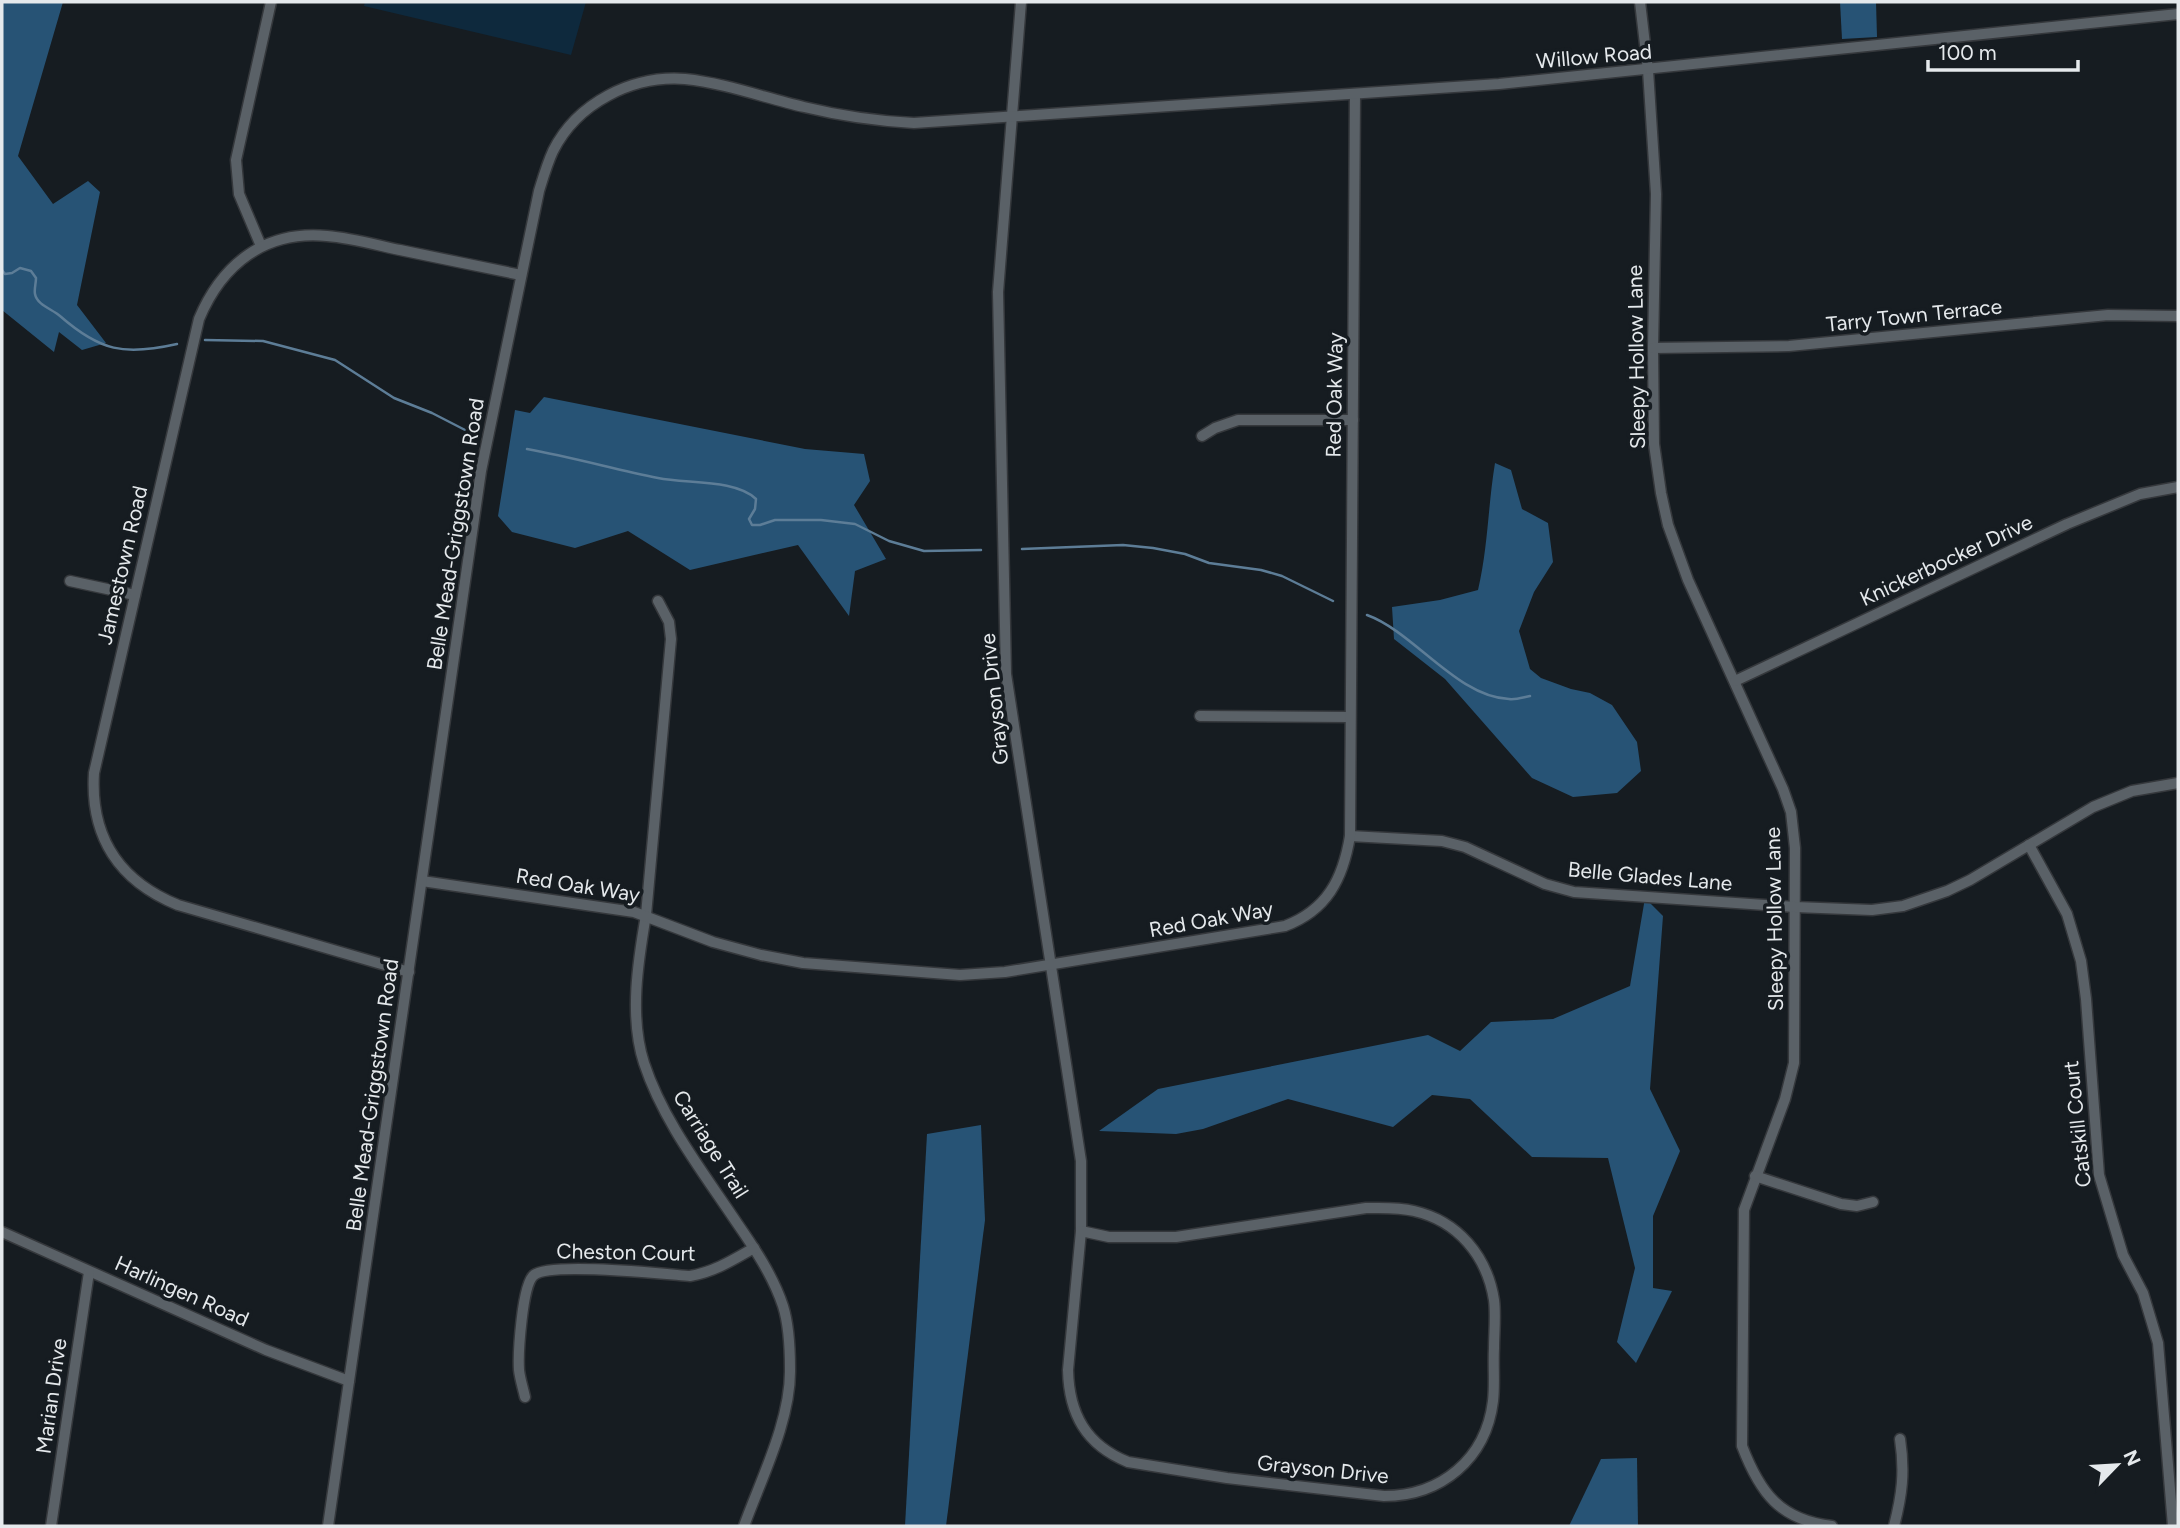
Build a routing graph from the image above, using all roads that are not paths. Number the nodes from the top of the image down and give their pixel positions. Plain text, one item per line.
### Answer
1 (271, 2) edge
2 (1021, 2) edge
3 (1640, 2) edge
4 (2178, 14) edge
5 (1648, 70) junction
6 (1355, 94) junction
7 (1012, 117) junction
8 (261, 246) junction
9 (521, 275) junction
10 (2178, 316) edge
11 (1653, 348) junction
12 (1353, 420) junction
13 (1202, 436) dead end
14 (2178, 487) edge
15 (70, 581) dead end
16 (135, 596) junction
17 (658, 601) dead end
18 (1735, 681) junction
19 (1200, 716) dead end
20 (1350, 717) junction
21 (2178, 783) edge
22 (1350, 836) junction
23 (2029, 845) junction
24 (422, 881) junction
25 (1795, 907) junction
26 (646, 915) junction
27 (1051, 964) junction
28 (409, 972) junction
29 (1755, 1176) junction
30 (1873, 1202) dead end
31 (1081, 1231) junction
32 (2, 1232) edge
33 (754, 1248) junction
34 (89, 1272) junction
35 (349, 1381) junction
36 (525, 1397) dead end
37 (1899, 1439) dead end
38 (51, 1526) edge
39 (328, 1526) edge
40 (744, 1526) edge
41 (1832, 1526) edge
42 (1894, 1526) edge
43 (2173, 1526) edge

1 - 8 street
2 - 7 street
3 - 5 street, Sleepy Hollow Lane
4 - 5 street, Willow Road
5 - 6 street, Willow Road
5 - 11 street, Sleepy Hollow Lane
6 - 7 street, Willow Road
6 - 12 street, Red Oak Way
7 - 9 street, Belle Mead-Griggstown Road
7 - 27 street, Grayson Drive
8 - 9 street, Jamestown Road
8 - 16 street, Jamestown Road
9 - 24 street, Belle Mead-Griggstown Road
10 - 11 street, Tarry Town Terrace
11 - 18 street, Sleepy Hollow Lane
12 - 13 street
12 - 20 street, Red Oak Way
14 - 18 street, Knickerbocker Drive
15 - 16 street
16 - 28 street, Jamestown Road
17 - 26 street, Carriage Trail
18 - 25 street, Sleepy Hollow Lane
19 - 20 street
20 - 22 street, Red Oak Way
21 - 23 street, Belle Glades Lane
22 - 25 street, Belle Glades Lane
22 - 27 street, Red Oak Way
23 - 25 street, Belle Glades Lane
23 - 43 street, Catskill Court
24 - 26 street, Red Oak Way
24 - 28 street, Belle Mead-Griggstown Road
25 - 29 street, Sleepy Hollow Lane
26 - 27 street, Red Oak Way
26 - 33 street, Carriage Trail
27 - 31 street, Grayson Drive
28 - 35 street, Belle Mead-Griggstown Road
29 - 30 street
29 - 41 street, Sleepy Hollow Lane
31 - 31 street, Grayson Drive
32 - 34 street, Harlingen Road
33 - 36 street, Cheston Court
33 - 40 street, Carriage Trail
34 - 35 street, Harlingen Road
34 - 38 street, Marian Drive
35 - 39 street, Belle Mead-Griggstown Road
37 - 42 street

